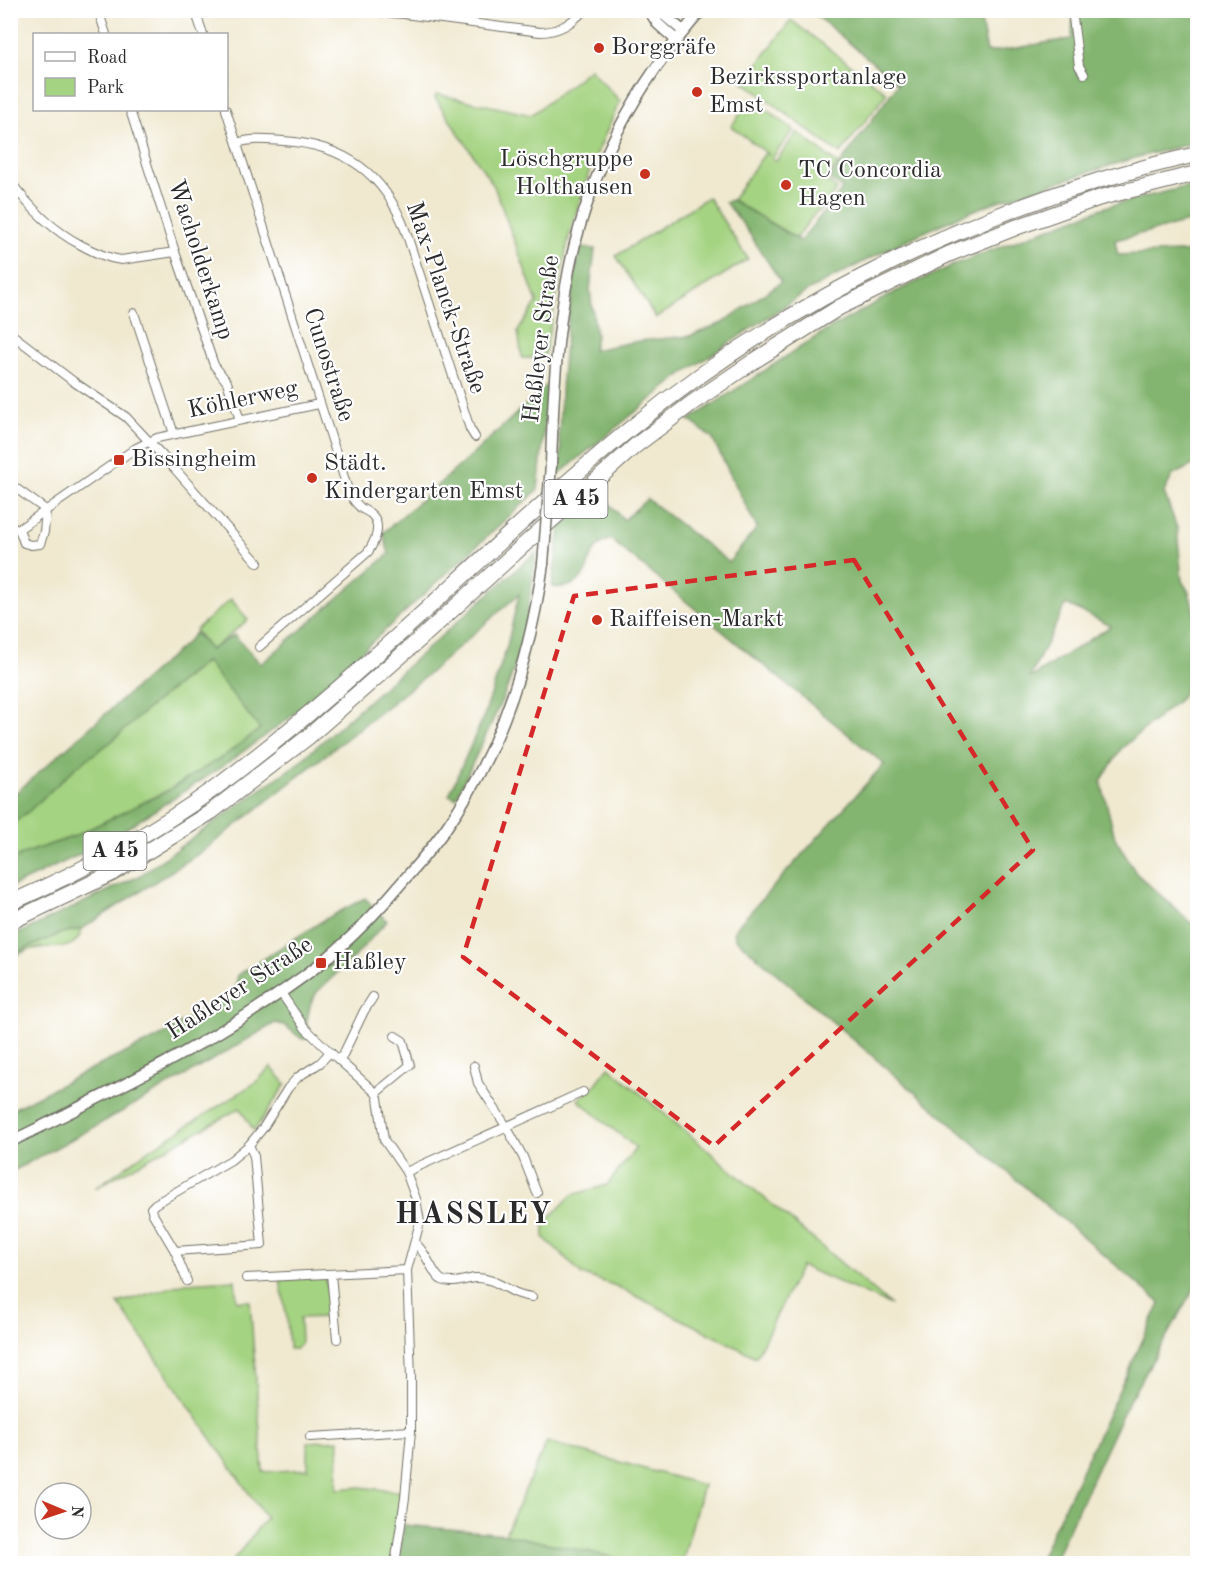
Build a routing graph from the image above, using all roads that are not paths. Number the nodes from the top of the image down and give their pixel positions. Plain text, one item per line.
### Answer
1 (98, 10) edge
2 (195, 10) edge
3 (353, 10) edge
4 (585, 10) edge
5 (649, 10) edge
6 (658, 10) edge
7 (702, 10) edge
8 (1072, 10) edge
9 (106, 33) edge
10 (203, 33) edge
11 (679, 36) junction
12 (1084, 74) dead end
13 (130, 111) edge
14 (226, 111) edge
15 (237, 143) junction
16 (1197, 154) edge
17 (1197, 173) edge
18 (10, 182) edge
19 (175, 252) junction
20 (134, 313) dead end
21 (10, 333) edge
22 (319, 404) junction
23 (240, 420) junction
24 (174, 434) junction
25 (474, 437) dead end
26 (149, 441) junction
27 (10, 484) edge
28 (46, 510) junction
29 (15, 528) edge
30 (258, 563) dead end
31 (259, 646) dead end
32 (10, 903) edge
33 (10, 922) edge
34 (281, 993) junction
35 (373, 997) dead end
36 (395, 1036) dead end
37 (330, 1052) junction
38 (340, 1061) junction
39 (474, 1066) dead end
40 (583, 1092) dead end
41 (376, 1093) junction
42 (506, 1126) junction
43 (10, 1142) edge
44 (249, 1145) junction
45 (405, 1172) junction
46 (537, 1193) dead end
47 (415, 1243) junction
48 (175, 1251) junction
49 (407, 1270) junction
50 (331, 1274) junction
51 (246, 1278) dead end
52 (187, 1281) dead end
53 (532, 1298) dead end
54 (337, 1339) dead end
55 (411, 1431) junction
56 (310, 1437) dead end
57 (395, 1563) edge

1 - 9 street
2 - 10 street
3 - 4 street
5 - 11 main road
6 - 11 main road
7 - 11 main road, Haßleyer Straße
8 - 12 street
11 - 34 main road, Haßleyer Straße, bridge
13 - 19 street, Wacholderkamp
14 - 15 street, Cunostraße
15 - 22 street, Cunostraße
15 - 25 street, Max-Planck-Straße
16 - 32 highway, A 45
17 - 33 highway, A 45
18 - 19 street
19 - 23 street, Wacholderkamp
20 - 24 street, Köhlerweg
21 - 26 street
22 - 23 street, Köhlerweg
22 - 31 street, Cunostraße
23 - 24 street, Köhlerweg
24 - 26 street, Köhlerweg
26 - 28 street, Köhlerweg
26 - 30 street
27 - 28 street
28 - 29 street, Köhlerweg
28 - 29 street, Köhlerweg
34 - 37 street
34 - 43 main road, Haßleyer Straße
35 - 38 street
36 - 41 street
37 - 38 street
37 - 44 street
38 - 41 street
39 - 42 street
40 - 42 street
41 - 45 street
42 - 45 street
42 - 46 street
44 - 48 street
44 - 48 street
45 - 47 street
47 - 49 street
47 - 53 street
48 - 52 street
49 - 50 street
49 - 55 street
50 - 51 street
50 - 54 street
55 - 56 street
55 - 57 street

